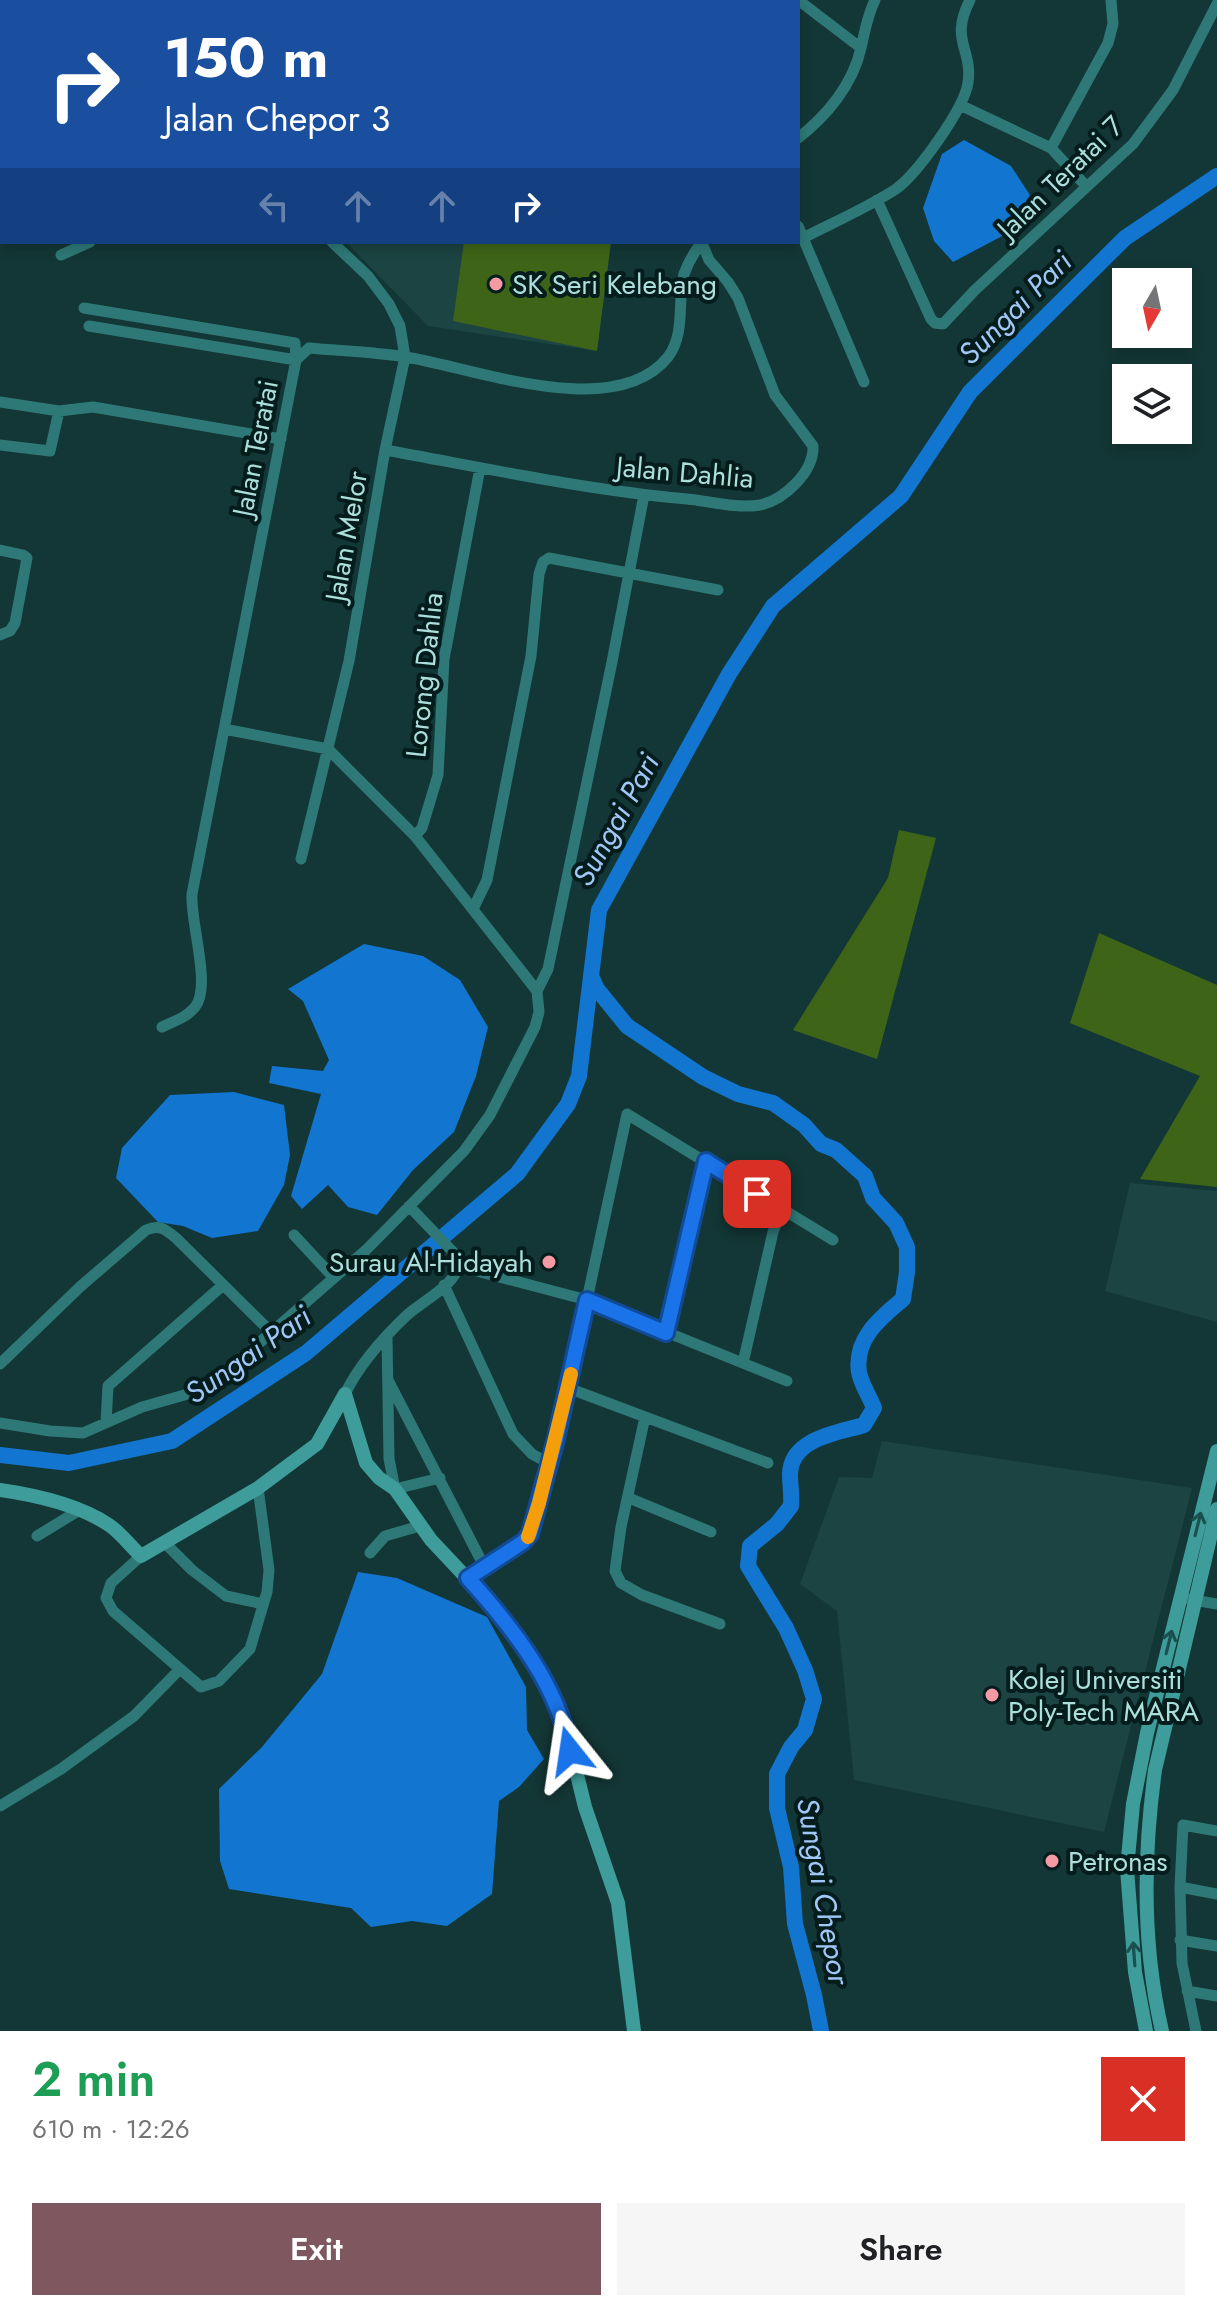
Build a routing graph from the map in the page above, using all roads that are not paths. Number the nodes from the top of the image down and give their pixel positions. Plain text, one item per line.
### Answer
1 (875, 0) edge
2 (970, 0) edge
3 (1111, 0) edge
4 (800, 2) edge
5 (1217, 4) edge
6 (861, 48) junction
7 (960, 105) junction
8 (800, 136) edge
9 (1051, 148) junction
10 (1086, 186) junction
11 (877, 200) junction
12 (800, 231) edge
13 (803, 238) junction
14 (86, 244) edge
15 (334, 244) edge
16 (701, 244) edge
17 (703, 244) edge
18 (61, 255) dead end
19 (84, 308) dead end
20 (89, 326) dead end
21 (405, 357) junction
22 (296, 360) junction
23 (864, 382) dead end
24 (0, 402) edge
25 (59, 411) junction
26 (281, 439) junction
27 (0, 445) edge
28 (385, 450) junction
29 (480, 468) junction
30 (644, 495) junction
31 (0, 550) edge
32 (628, 572) junction
33 (718, 590) dead end
34 (5, 633) edge
35 (224, 729) junction
36 (328, 749) junction
37 (415, 836) junction
38 (301, 859) dead end
39 (473, 909) junction
40 (537, 991) junction
41 (162, 1027) dead end
42 (706, 1161) junction
43 (409, 1206) junction
44 (782, 1210) junction
45 (294, 1235) dead end
46 (833, 1240) dead end
47 (458, 1266) junction
48 (334, 1278) junction
49 (223, 1285) junction
50 (444, 1285) junction
51 (587, 1300) junction
52 (271, 1332) junction
53 (666, 1333) junction
54 (387, 1337) junction
55 (743, 1363) junction
56 (0, 1364) edge
57 (388, 1380) junction
58 (787, 1381) dead end
59 (568, 1388) junction
60 (345, 1394) junction
61 (645, 1417) junction
62 (0, 1423) edge
63 (106, 1423) junction
64 (1217, 1451) edge
65 (768, 1463) dead end
66 (550, 1464) junction
67 (440, 1478) junction
68 (258, 1488) junction
69 (395, 1489) junction
70 (0, 1490) edge
71 (629, 1498) junction
72 (1217, 1509) edge
73 (78, 1511) junction
74 (420, 1526) junction
75 (711, 1532) dead end
76 (37, 1536) dead end
77 (165, 1543) junction
78 (370, 1553) dead end
79 (141, 1556) junction
80 (484, 1566) junction
81 (468, 1578) junction
82 (1187, 1599) junction
83 (263, 1604) junction
84 (1217, 1604) edge
85 (720, 1624) dead end
86 (180, 1669) junction
87 (0, 1806) edge
88 (1217, 1831) edge
89 (1180, 1887) junction
90 (1217, 1894) edge
91 (1180, 1940) junction
92 (1217, 1946) edge
93 (1187, 1991) junction
94 (1217, 1996) edge
95 (634, 2031) edge
96 (1146, 2031) edge
97 (1162, 2031) edge
98 (1196, 2031) edge

1 - 6 street
2 - 7 street
3 - 9 street
4 - 6 street
5 - 10 street, Jalan Teratai 7
6 - 8 street
7 - 9 street
7 - 11 street
9 - 10 street
10 - 11 street, Jalan Teratai 7
11 - 13 street
12 - 13 street
13 - 23 street
14 - 18 street
15 - 21 street, Jalan Melor
16 - 21 street, Jalan Teratai
17 - 30 street, Jalan Dahlia
19 - 22 street
20 - 22 street
21 - 22 street, Jalan Teratai
21 - 28 street, Jalan Melor
22 - 26 street, Jalan Teratai
24 - 25 street
25 - 26 street
25 - 27 street
26 - 35 street, Jalan Teratai
28 - 29 street, Jalan Dahlia
28 - 36 street, Jalan Melor
29 - 30 street, Jalan Dahlia
29 - 37 street, Lorong Dahlia
30 - 32 street
31 - 34 street
32 - 33 street
32 - 39 street
32 - 40 street
35 - 36 street
35 - 41 street, Jalan Teratai
36 - 37 street
36 - 38 street, Jalan Melor
37 - 39 street
39 - 40 street
40 - 43 street
42 - 44 street
42 - 51 street
42 - 53 street
43 - 47 street
43 - 48 street
44 - 46 street
44 - 55 street
45 - 48 street
47 - 50 street
47 - 51 street
48 - 52 street
49 - 52 street
49 - 56 street
49 - 63 street
50 - 54 street
50 - 66 street
51 - 53 street
51 - 59 street
52 - 63 street
53 - 55 street
54 - 57 street
54 - 60 street
55 - 58 street
57 - 67 street
57 - 69 street
59 - 61 street
59 - 66 street
60 - 68 street
60 - 69 street
61 - 65 street
61 - 71 street
62 - 63 street
82 -> 64 street
66 - 80 street
67 - 69 street
67 - 80 street
68 - 77 street
68 - 83 street
69 - 74 street
70 - 73 street
71 - 75 street
71 - 85 street
72 - 82 street
73 - 76 street
73 - 79 street
74 - 78 street
74 - 81 street
77 - 79 street
77 - 83 street
79 - 86 street
80 - 81 street
81 - 95 street
82 - 84 street
96 -> 82 street
82 - 97 street
83 - 86 street
86 - 87 street
88 - 89 street
89 - 90 street
89 - 91 street
91 - 92 street
91 - 93 street
93 - 94 street
93 - 98 street

